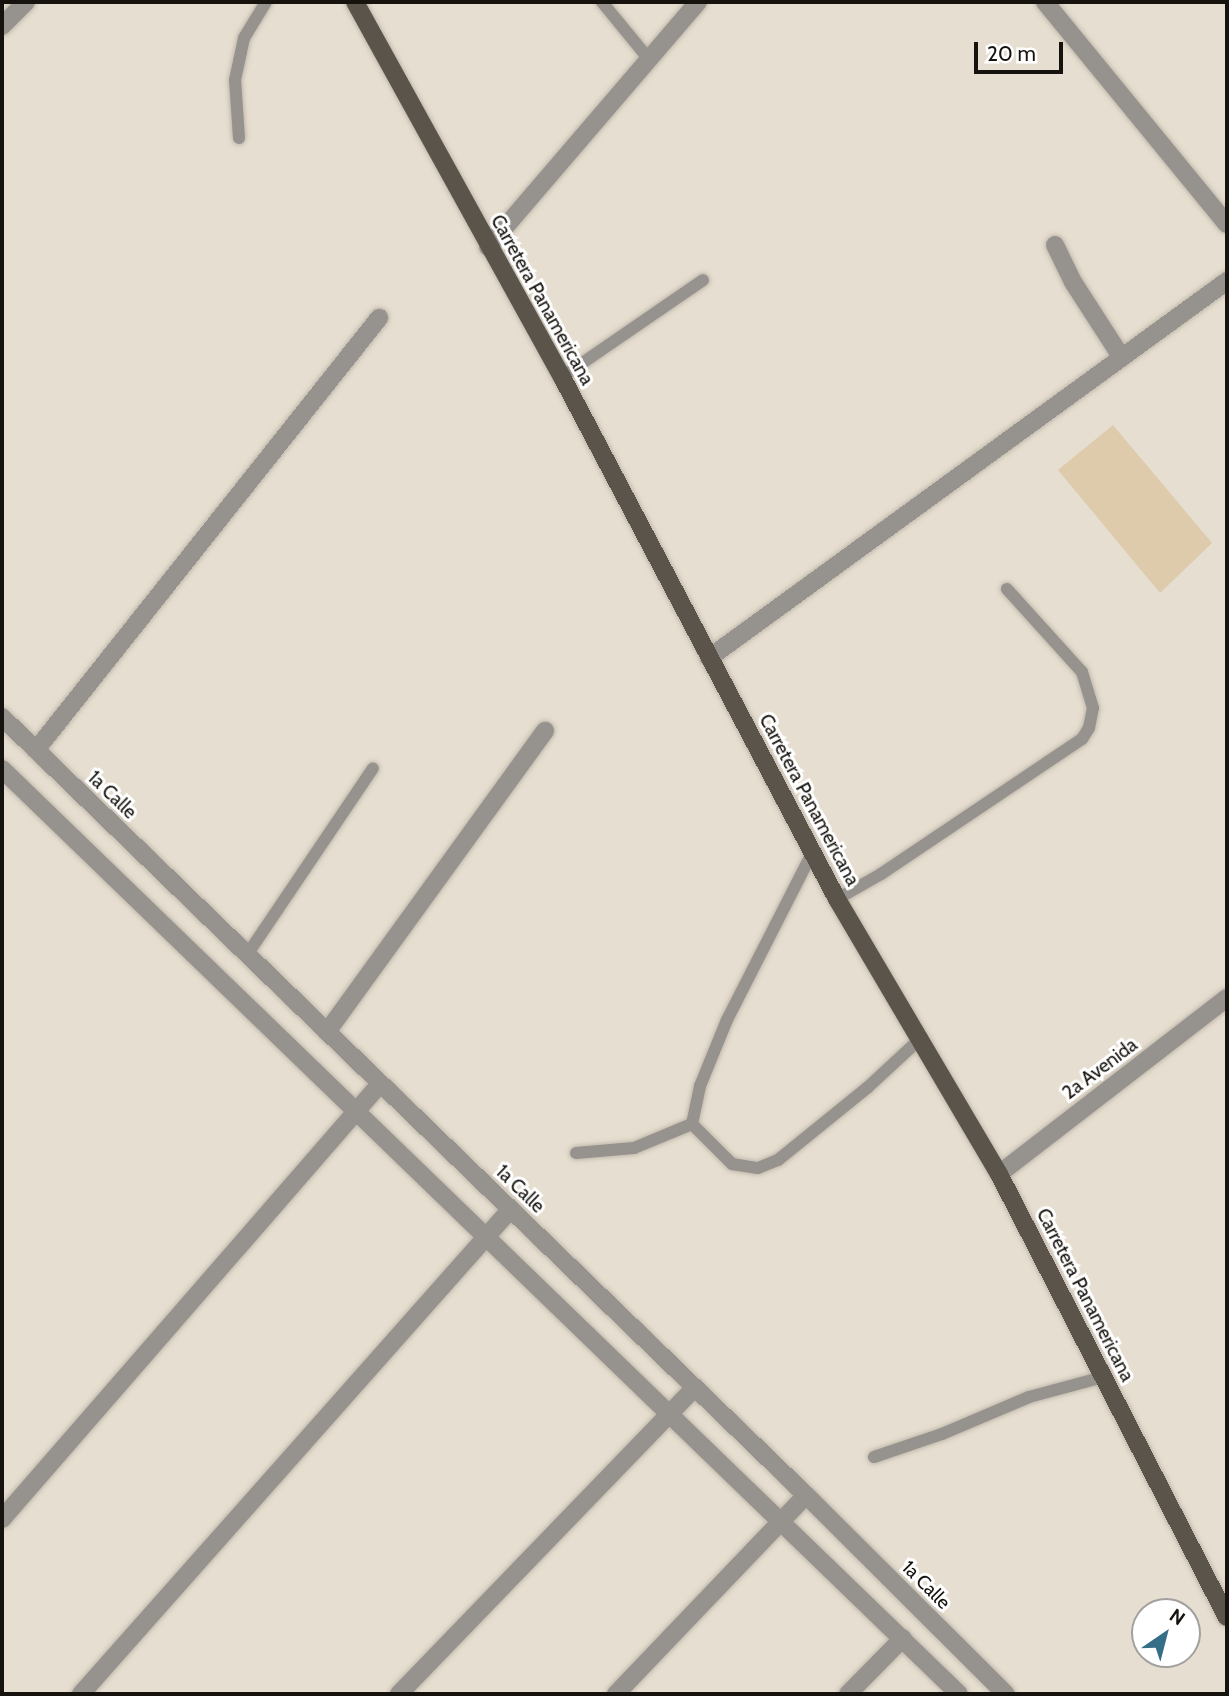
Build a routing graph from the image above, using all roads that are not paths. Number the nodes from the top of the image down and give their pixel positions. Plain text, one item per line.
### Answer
1 (26, 2) edge
2 (266, 2) edge
3 (355, 2) edge
4 (602, 2) edge
5 (698, 2) edge
6 (1045, 2) edge
7 (2, 26) edge
8 (648, 58) junction
9 (240, 138) dead end
10 (1227, 224) edge
11 (1055, 245) dead end
12 (488, 247) junction
13 (702, 280) dead end
14 (1227, 281) edge
15 (379, 318) dead end
16 (1122, 358) junction
17 (562, 377) junction
18 (1007, 589) dead end
19 (709, 658) junction
20 (2, 717) edge
21 (545, 731) dead end
22 (36, 750) junction
23 (373, 768) dead end
24 (2, 769) edge
25 (813, 851) junction
26 (838, 899) junction
27 (247, 955) junction
28 (1227, 998) edge
29 (327, 1032) junction
30 (920, 1039) junction
31 (380, 1084) junction
32 (356, 1112) junction
33 (692, 1124) junction
34 (576, 1153) dead end
35 (999, 1174) junction
36 (510, 1210) junction
37 (484, 1235) junction
38 (1103, 1377) junction
39 (695, 1387) junction
40 (670, 1414) junction
41 (873, 1457) dead end
42 (806, 1495) junction
43 (2, 1519) edge
44 (780, 1522) junction
45 (1227, 1617) edge
46 (903, 1638) junction
47 (81, 1694) edge
48 (399, 1694) edge
49 (616, 1694) edge
50 (848, 1694) edge
51 (959, 1694) edge
52 (1006, 1694) edge

1 - 7 street
2 - 9 lane
3 - 12 main road, Carretera Panamericana
4 - 8 lane
5 - 8 street
6 - 10 street
8 - 12 street
11 - 16 street
12 - 17 main road, Carretera Panamericana
13 - 17 lane
14 - 16 street
15 - 22 street
16 - 19 street
17 - 19 main road, Carretera Panamericana
18 - 26 lane
19 - 25 main road, Carretera Panamericana
20 - 22 street, 1a Calle
21 - 29 street
22 - 27 street, 1a Calle
23 - 27 lane
24 - 32 street
25 - 26 main road, Carretera Panamericana
25 - 33 lane
26 - 30 main road, Carretera Panamericana
27 - 29 street, 1a Calle
28 - 35 street, 2a Avenida
29 - 31 street, 1a Calle
30 - 33 lane
30 - 35 main road, Carretera Panamericana
31 - 32 street
31 - 36 street, 1a Calle
32 - 37 street
32 - 43 street
33 - 34 lane
35 - 38 main road, Carretera Panamericana
36 - 37 street
36 - 39 street, 1a Calle
37 - 40 street
37 - 47 street
38 - 41 lane
38 - 45 main road, Carretera Panamericana
39 - 40 street
39 - 42 street, 1a Calle
40 - 44 street
40 - 48 street
42 - 44 street
42 - 52 street, 1a Calle
44 - 46 street
44 - 49 street
46 - 50 street
46 - 51 street

